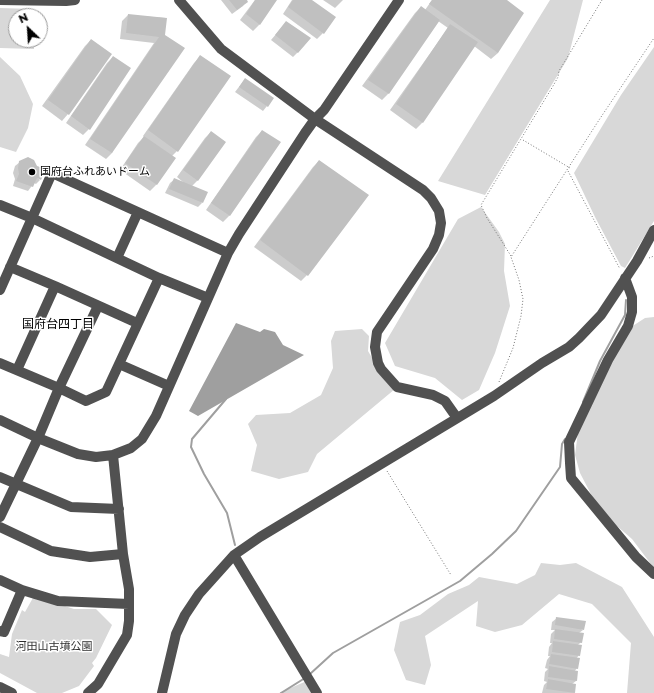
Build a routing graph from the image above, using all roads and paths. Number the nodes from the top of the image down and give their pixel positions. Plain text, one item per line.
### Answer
1 (0, 0) edge
2 (75, 0) edge
3 (179, 0) edge
4 (398, 0) edge
5 (602, 0) edge
6 (654, 38) edge
7 (315, 119) junction
8 (522, 139) junction
9 (570, 168) junction
10 (568, 171) junction
11 (0, 204) edge
12 (138, 212) junction
13 (32, 218) junction
14 (654, 230) edge
15 (228, 253) junction
16 (511, 257) junction
17 (117, 258) junction
18 (10, 267) junction
19 (159, 278) junction
20 (625, 278) junction
21 (55, 286) junction
22 (0, 290) edge
23 (208, 298) junction
24 (98, 306) junction
25 (137, 323) junction
26 (0, 362) edge
27 (119, 364) junction
28 (17, 370) junction
29 (499, 382) dead end
30 (169, 386) junction
31 (59, 388) junction
32 (457, 418) junction
33 (0, 420) edge
34 (38, 438) junction
35 (113, 456) junction
36 (382, 463) junction
37 (0, 477) edge
38 (16, 484) junction
39 (119, 510) junction
40 (0, 518) edge
41 (0, 526) edge
42 (123, 554) junction
43 (234, 555) junction
44 (654, 574) edge
45 (451, 575) dead end
46 (0, 580) edge
47 (22, 590) junction
48 (129, 604) junction
49 (0, 630) edge
50 (0, 687) edge
51 (12, 693) edge
52 (88, 693) edge
53 (162, 693) edge
54 (317, 693) edge

1 - 2 street
3 - 7 street
4 - 7 street
5 - 8 path
6 - 9 path
7 - 15 street
7 - 32 street
8 - 9 path
8 - 16 path
9 - 10 path
10 - 16 path
10 - 20 path
11 - 13 street
12 - 13 street
12 - 15 street
12 - 17 street
13 - 17 street
13 - 18 street
14 - 20 street
15 - 23 street
16 - 29 path
17 - 19 street
18 - 21 street
18 - 22 street
19 - 23 street
19 - 25 street
20 - 32 street
20 - 44 street
21 - 24 street
21 - 28 street
23 - 30 street
24 - 25 street
24 - 31 street
25 - 27 street
26 - 28 street
27 - 30 street
27 - 31 street
28 - 31 street
30 - 35 street
31 - 34 street
32 - 36 street
33 - 34 street
34 - 35 street
34 - 38 street
35 - 39 street
36 - 43 street
36 - 45 path
37 - 38 street
38 - 39 street
38 - 40 street
39 - 42 street
41 - 42 street
42 - 48 street
43 - 53 street
43 - 54 street
46 - 47 street
47 - 48 street
47 - 49 street
48 - 52 street
50 - 51 street

